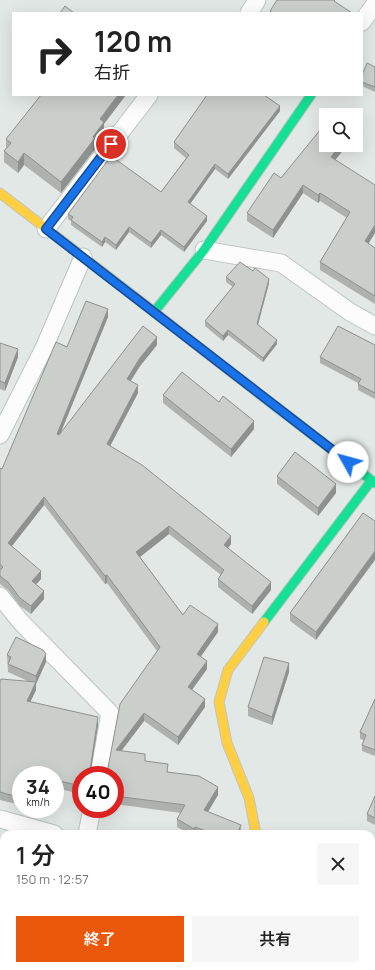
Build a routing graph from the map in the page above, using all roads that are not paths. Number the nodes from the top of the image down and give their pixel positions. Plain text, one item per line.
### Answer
1 (257, 0) edge
2 (375, 4) edge
3 (250, 12) edge
4 (363, 21) edge
5 (147, 96) edge
6 (311, 96) edge
7 (0, 193) edge
8 (46, 229) junction
9 (204, 250) junction
10 (83, 257) junction
11 (154, 312) junction
12 (375, 326) edge
13 (0, 435) edge
14 (373, 482) edge
15 (0, 596) edge
16 (101, 766) edge
17 (91, 818) edge
18 (0, 819) edge
19 (40, 830) edge
20 (89, 830) edge
21 (255, 830) edge

1 - 3 street
2 - 4 street
5 - 8 street
6 - 9 street
7 - 8 street
8 - 10 street
9 - 11 street
9 - 12 street
10 - 11 street
10 - 13 street
11 - 14 street
14 - 21 street
15 - 16 street
17 - 20 street
18 - 19 street

